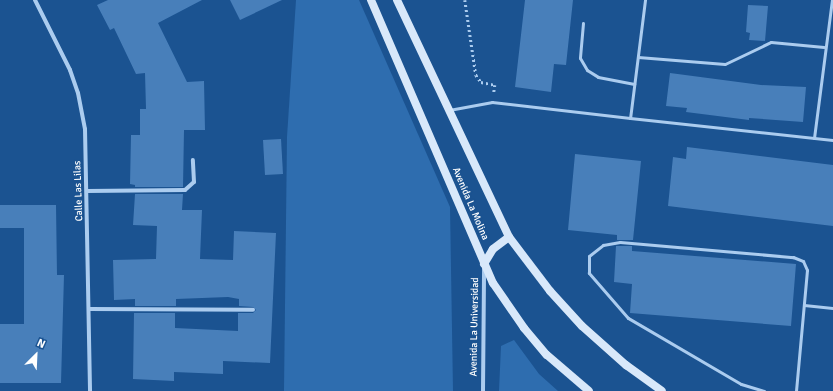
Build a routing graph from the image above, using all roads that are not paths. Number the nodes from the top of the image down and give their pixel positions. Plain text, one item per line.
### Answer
1 (35, 0) edge
2 (371, 0) edge
3 (397, 0) edge
4 (645, 0) edge
5 (832, 0) edge
6 (583, 23) dead end
7 (824, 47) junction
8 (638, 57) junction
9 (634, 84) junction
10 (447, 111) junction
11 (630, 118) junction
12 (814, 138) junction
13 (833, 140) edge
14 (193, 160) dead end
15 (87, 191) junction
16 (509, 238) junction
17 (484, 264) junction
18 (804, 305) junction
19 (833, 308) edge
20 (89, 310) junction
21 (253, 310) dead end
22 (90, 391) edge
23 (483, 391) edge
24 (588, 391) edge
25 (662, 391) edge
26 (764, 391) edge
27 (796, 391) edge

1 - 15 street, Calle Las Lilas
2 - 17 main road, Avenida La Molina
3 - 10 main road, Avenida La Molina
4 - 8 lane
5 - 7 lane
6 - 9 lane
7 - 8 lane
7 - 12 lane
8 - 9 lane
9 - 11 lane
10 - 11 lane
10 - 16 main road, Avenida La Molina
11 - 12 lane
12 - 13 lane
14 - 15 street
15 - 20 street, Calle Las Lilas
16 - 17 main road
16 - 25 main road, Avenida La Molina
17 - 23 street, Avenida La Universidad
17 - 24 main road, Avenida La Molina
18 - 19 lane
18 - 26 lane
18 - 27 lane
20 - 21 street
20 - 22 street, Calle Las Lilas

